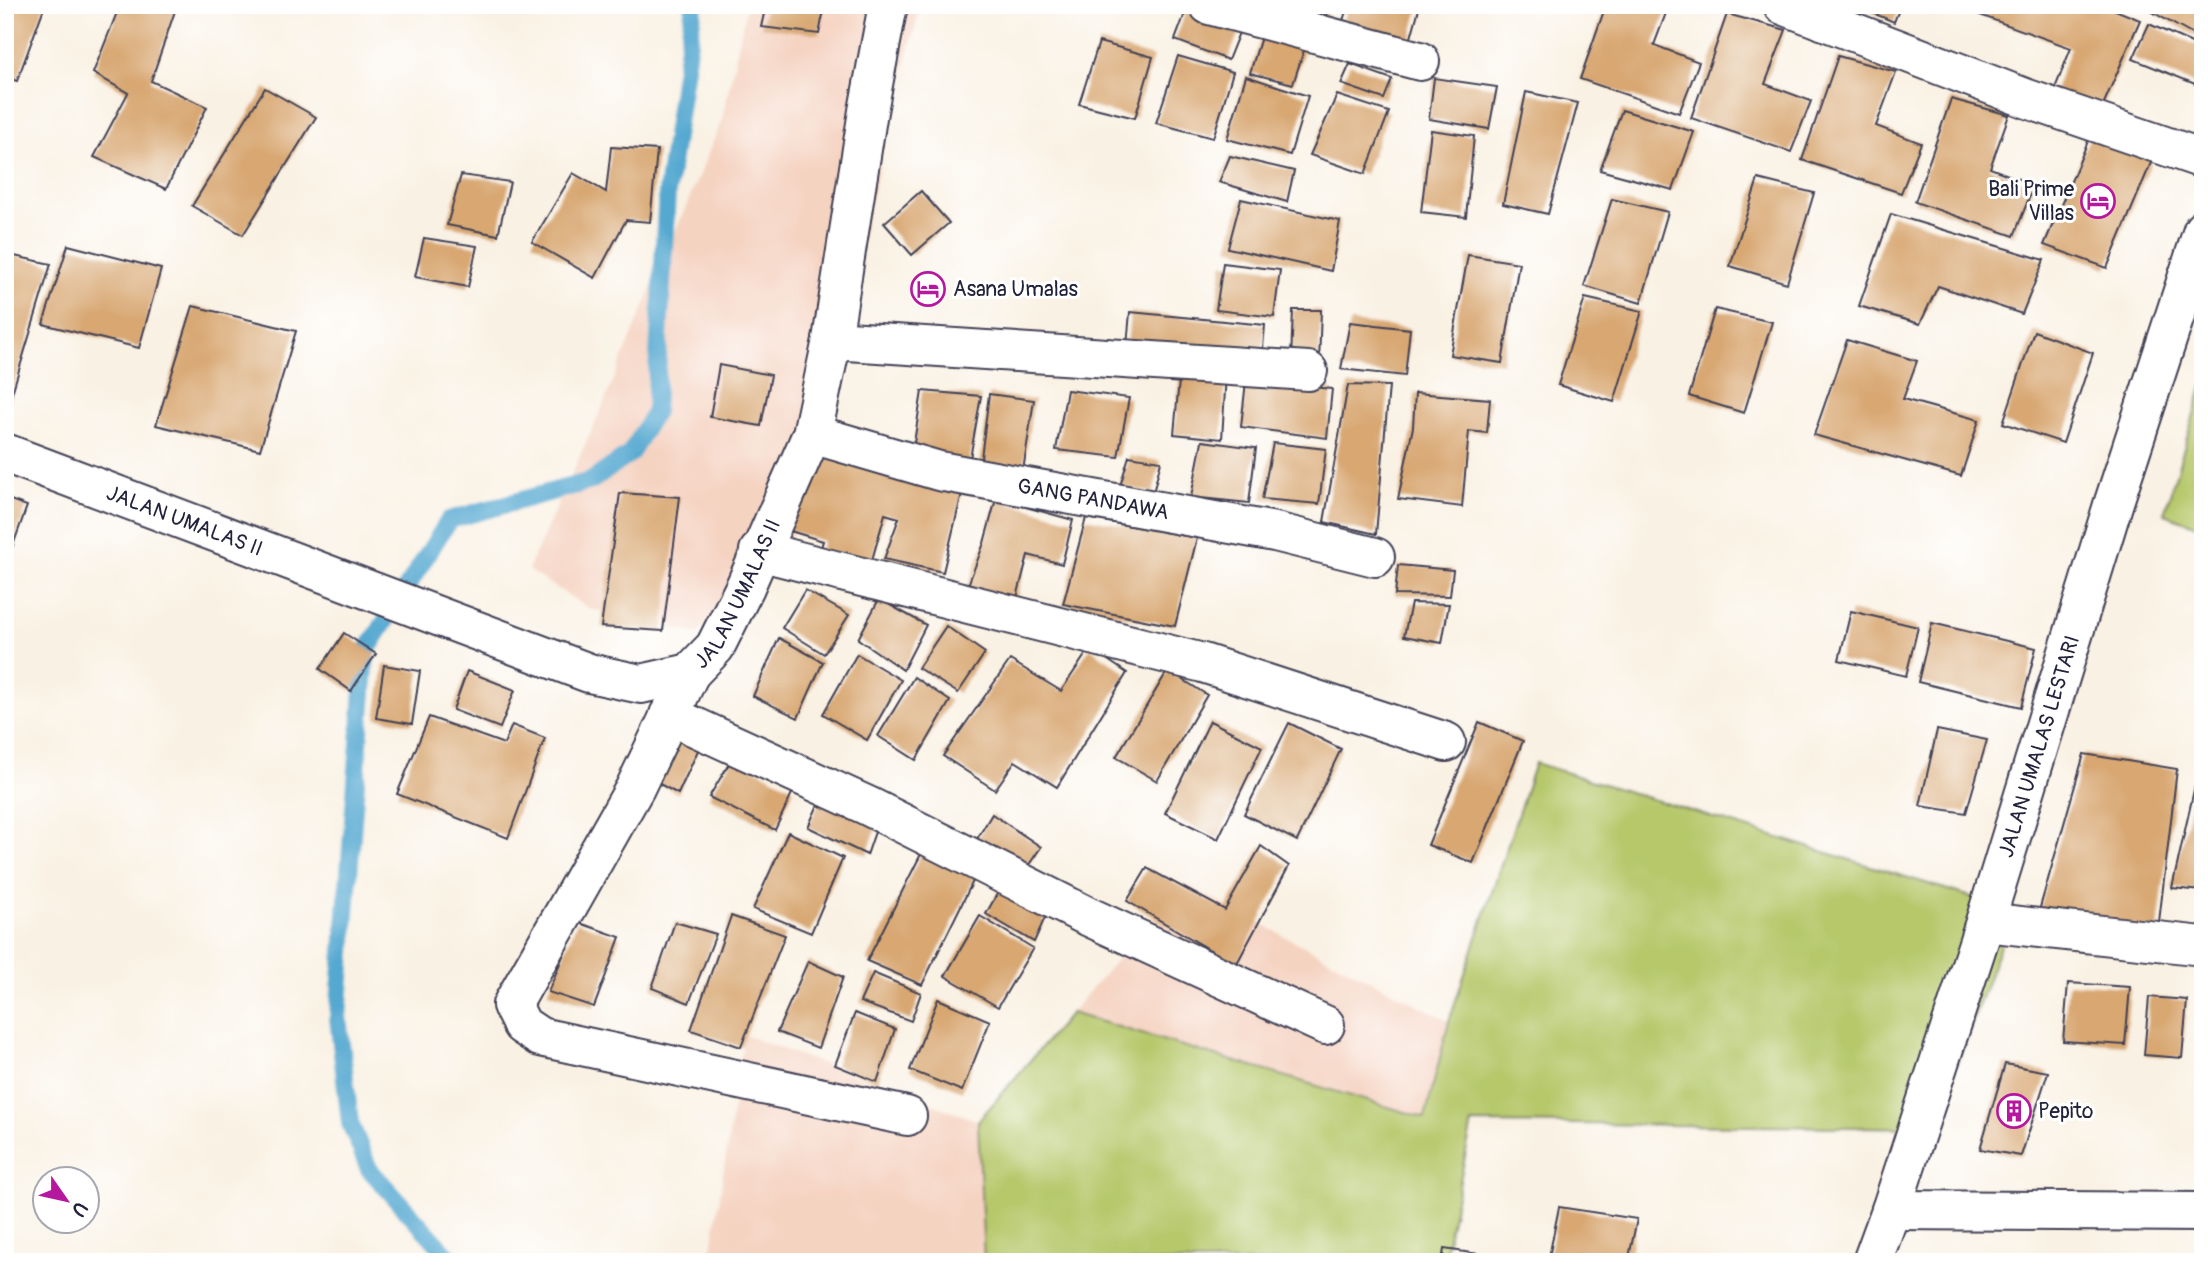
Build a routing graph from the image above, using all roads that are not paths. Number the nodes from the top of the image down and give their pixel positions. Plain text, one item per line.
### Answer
1 (888, 5) edge
2 (1209, 5) edge
3 (1783, 5) edge
4 (1420, 61) dead end
5 (2203, 159) edge
6 (2203, 230) edge
7 (2192, 302) edge
8 (832, 340) junction
9 (1308, 371) dead end
10 (812, 434) junction
11 (5, 453) edge
12 (759, 551) junction
13 (1375, 557) dead end
14 (690, 673) junction
15 (669, 715) junction
16 (1446, 743) dead end
17 (1985, 922) junction
18 (2203, 946) edge
19 (1325, 1025) dead end
20 (907, 1116) dead end
21 (1891, 1210) junction
22 (2203, 1212) edge
23 (1872, 1262) edge

1 - 8 street, JALAN UMALAS II
2 - 4 street
3 - 5 street
6 - 7 street, JALAN UMALAS LESTARI
7 - 17 street, JALAN UMALAS LESTARI
8 - 9 street
8 - 10 street, JALAN UMALAS II
10 - 12 street, JALAN UMALAS II
10 - 13 street, GANG PANDAWA
11 - 14 street, JALAN UMALAS II
12 - 14 street, JALAN UMALAS II
12 - 16 street
14 - 15 street
15 - 19 street
15 - 20 street
17 - 18 street
17 - 21 street, JALAN UMALAS LESTARI
21 - 22 street
21 - 23 street, JALAN UMALAS LESTARI

